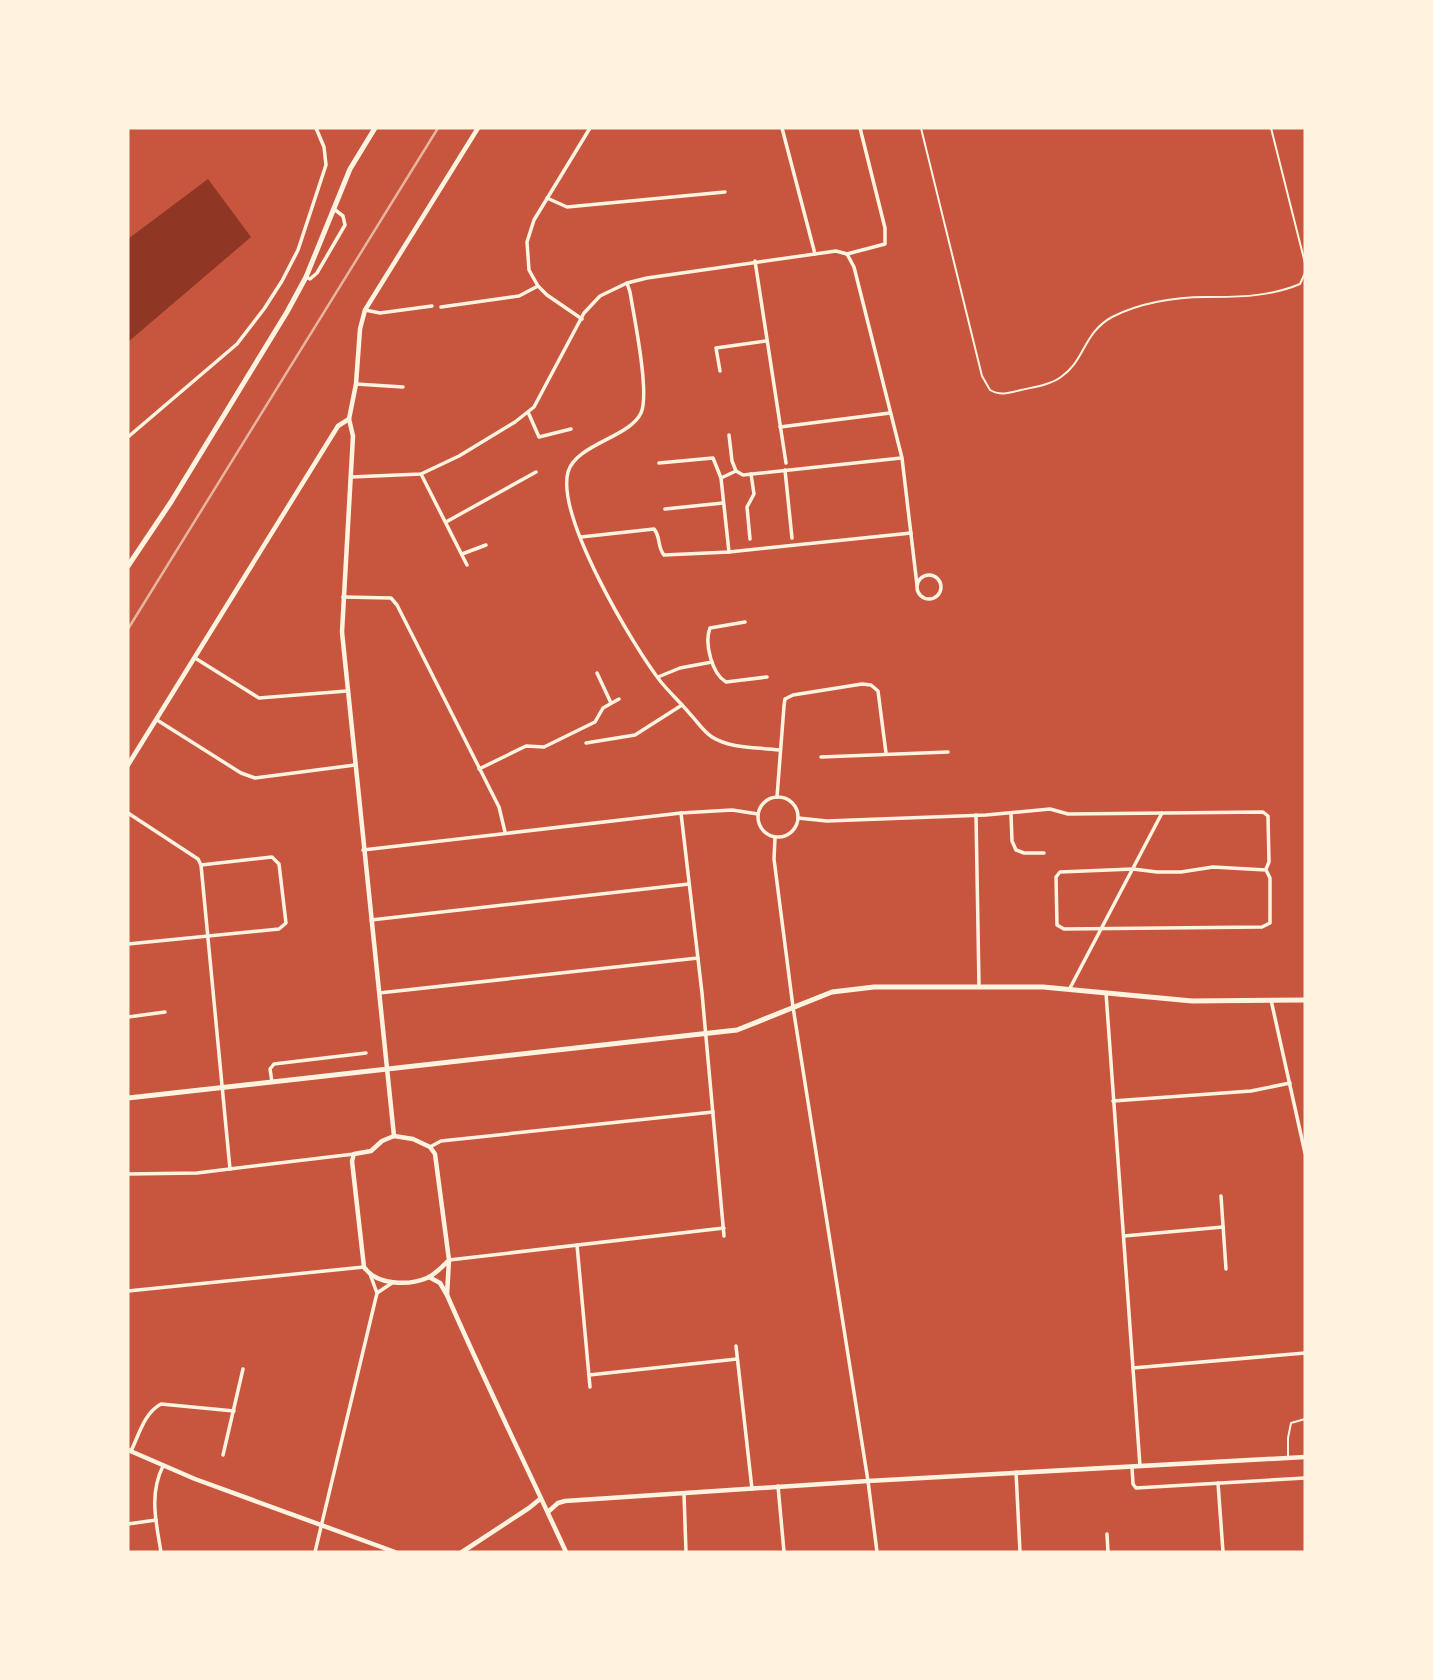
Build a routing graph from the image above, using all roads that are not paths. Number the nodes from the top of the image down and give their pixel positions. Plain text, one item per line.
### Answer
1 (316, 128) edge
2 (375, 128) edge
3 (478, 128) edge
4 (590, 128) edge
5 (782, 128) edge
6 (860, 128) edge
7 (921, 128) edge
8 (1271, 128) edge
9 (724, 192) dead end
10 (547, 198) junction
11 (334, 209) junction
12 (816, 254) junction
13 (847, 254) junction
14 (755, 261) junction
15 (306, 278) junction
16 (627, 283) junction
17 (538, 286) junction
18 (432, 306) dead end
19 (440, 307) dead end
20 (365, 310) junction
21 (582, 319) junction
22 (766, 341) junction
23 (720, 371) dead end
24 (356, 384) junction
25 (403, 387) dead end
26 (528, 412) junction
27 (890, 413) junction
28 (349, 419) junction
29 (780, 427) junction
30 (571, 429) dead end
31 (729, 435) dead end
32 (128, 437) edge
33 (902, 458) junction
34 (659, 463) dead end
35 (786, 463) dead end
36 (785, 470) junction
37 (736, 471) junction
38 (536, 472) dead end
39 (421, 474) junction
40 (751, 474) junction
41 (351, 477) junction
42 (720, 478) junction
43 (723, 503) junction
44 (664, 509) dead end
45 (446, 522) junction
46 (911, 533) junction
47 (581, 537) junction
48 (792, 538) dead end
49 (750, 539) dead end
50 (486, 545) dead end
51 (729, 552) junction
52 (462, 554) junction
53 (467, 565) dead end
54 (128, 566) edge
55 (917, 585) junction
56 (343, 597) junction
57 (745, 622) dead end
58 (194, 658) junction
59 (712, 662) junction
60 (597, 673) dead end
61 (658, 677) junction
62 (767, 677) dead end
63 (347, 691) junction
64 (620, 699) dead end
65 (611, 703) junction
66 (682, 705) junction
67 (157, 720) junction
68 (586, 743) dead end
69 (779, 750) junction
70 (948, 751) dead end
71 (886, 753) junction
72 (821, 757) dead end
73 (128, 765) edge
74 (355, 765) junction
75 (479, 769) junction
76 (777, 797) junction
77 (128, 813) edge
78 (681, 813) junction
79 (1162, 813) junction
80 (758, 814) junction
81 (1011, 814) junction
82 (976, 815) junction
83 (798, 818) junction
84 (505, 833) junction
85 (775, 838) junction
86 (363, 850) junction
87 (1044, 853) dead end
88 (201, 865) junction
89 (1133, 869) junction
90 (1266, 870) junction
91 (689, 884) junction
92 (371, 920) junction
93 (1100, 928) junction
94 (207, 936) junction
95 (128, 944) edge
96 (698, 958) junction
97 (979, 986) junction
98 (1070, 988) junction
99 (379, 993) junction
100 (1106, 993) junction
101 (1271, 1000) junction
102 (1305, 1000) edge
103 (793, 1007) junction
104 (165, 1012) dead end
105 (128, 1017) edge
106 (705, 1034) junction
107 (366, 1054) dead end
108 (387, 1069) junction
109 (272, 1082) junction
110 (1290, 1083) junction
111 (222, 1087) junction
112 (128, 1098) edge
113 (1113, 1101) junction
114 (713, 1112) junction
115 (394, 1136) junction
116 (430, 1147) junction
117 (1305, 1153) edge
118 (354, 1154) junction
119 (230, 1169) junction
120 (128, 1174) edge
121 (1221, 1196) dead end
122 (1223, 1227) junction
123 (724, 1228) junction
124 (724, 1236) dead end
125 (1124, 1236) junction
126 (577, 1245) junction
127 (449, 1260) junction
128 (364, 1267) junction
129 (1226, 1269) dead end
130 (370, 1274) junction
131 (429, 1277) junction
132 (392, 1283) junction
133 (128, 1291) edge
134 (377, 1293) junction
135 (447, 1295) junction
136 (736, 1346) dead end
137 (1305, 1353) edge
138 (737, 1359) junction
139 (1133, 1367) junction
140 (243, 1369) dead end
141 (589, 1375) junction
142 (590, 1387) dead end
143 (234, 1411) junction
144 (1305, 1419) edge
145 (129, 1450) edge
146 (223, 1455) dead end
147 (1305, 1457) edge
148 (1289, 1459) junction
149 (163, 1466) junction
150 (1132, 1466) junction
151 (1140, 1466) junction
152 (1016, 1472) junction
153 (1305, 1478) edge
154 (869, 1481) junction
155 (1218, 1483) junction
156 (778, 1486) junction
157 (752, 1489) junction
158 (684, 1494) junction
159 (540, 1499) junction
160 (549, 1511) junction
161 (156, 1520) junction
162 (128, 1524) edge
163 (321, 1524) junction
164 (1107, 1534) dead end
165 (161, 1552) edge
166 (315, 1552) edge
167 (395, 1552) edge
168 (462, 1552) edge
169 (565, 1552) edge
170 (686, 1552) edge
171 (784, 1552) edge
172 (877, 1552) edge
173 (1020, 1552) edge
174 (1108, 1552) edge
175 (1223, 1552) edge

1 - 32 street
2 - 11 main road
3 - 20 street
4 - 10 street
5 - 12 street
6 - 13 street
7 - 8 lane
9 - 10 street
10 - 17 street
11 - 15 main road
11 - 15 street
12 - 13 street
12 - 14 street
13 - 27 street
14 - 16 street
14 - 22 street
15 - 54 main road
16 - 21 street
16 - 47 street
17 - 19 street
17 - 21 street
18 - 20 street
20 - 24 street
21 - 26 street
22 - 23 street
22 - 29 street
24 - 25 street
24 - 28 street
26 - 30 street
26 - 39 street
27 - 29 street
27 - 33 street
28 - 41 street
28 - 58 street
29 - 35 street
31 - 37 street
33 - 36 street
33 - 46 street
34 - 42 street
36 - 40 street
36 - 48 street
37 - 40 street
37 - 42 street
38 - 45 street
39 - 41 street
39 - 45 street
40 - 49 street
41 - 56 street
42 - 43 street
43 - 44 street
43 - 51 street
45 - 52 street
46 - 51 street
46 - 55 street
47 - 51 street
47 - 61 street
50 - 52 street
52 - 53 street
55 - 55 street
56 - 63 street
56 - 75 street
57 - 59 street
58 - 63 street
58 - 67 street
59 - 61 street
59 - 62 street
60 - 65 street
61 - 66 street
63 - 74 street
64 - 65 street
65 - 75 street
66 - 68 street
66 - 69 street
67 - 73 street
67 - 74 street
69 - 71 street
69 - 76 street
70 - 71 street
71 - 72 street
74 - 86 street
75 - 84 street
76 - 80 street
76 - 83 street
77 - 88 street
78 - 80 street
78 - 84 street
78 - 91 street
79 - 81 street
79 - 89 street
79 - 90 street
80 - 85 street
81 - 82 street
81 - 87 street
82 - 83 street
82 - 97 street
83 - 85 street
84 - 86 street
85 - 103 street
86 - 92 street
88 - 94 street
88 - 94 street
89 - 90 street
89 - 93 street
89 - 93 street
90 - 93 street
91 - 92 street
91 - 96 street
92 - 99 street
93 - 98 street
94 - 95 street
94 - 111 street
96 - 99 street
96 - 106 street
97 - 98 main road
97 - 103 main road
98 - 100 main road
99 - 108 street
100 - 101 main road
100 - 113 street
101 - 102 main road
101 - 110 street
103 - 106 main road
103 - 154 street
104 - 105 street
106 - 108 main road
106 - 114 street
107 - 109 street
108 - 109 main road
108 - 115 street
109 - 111 main road
110 - 113 street
110 - 117 street
111 - 112 main road
111 - 119 street
113 - 125 street
114 - 116 street
114 - 123 street
115 - 116 street
115 - 118 street
116 - 127 street
118 - 119 street
118 - 128 street
119 - 120 street
121 - 122 street
122 - 125 street
122 - 129 street
123 - 124 street
123 - 126 street
125 - 139 street
126 - 127 street
126 - 141 street
127 - 131 street
127 - 135 street
128 - 130 street
128 - 133 street
130 - 132 street
130 - 134 street
131 - 132 street
131 - 135 street
132 - 134 street
134 - 163 street
135 - 159 street
136 - 138 street
137 - 139 street
138 - 141 street
138 - 157 street
139 - 151 street
140 - 143 street
141 - 142 street
143 - 145 street
143 - 146 street
144 - 148 lane
145 - 149 street
147 - 148 street
148 - 151 street
149 - 161 street
149 - 163 street
150 - 151 street
150 - 152 street
150 - 155 street
152 - 154 street
152 - 173 street
153 - 155 street
154 - 156 street
154 - 172 street
155 - 175 street
156 - 157 street
156 - 171 street
157 - 158 street
158 - 160 street
158 - 170 street
159 - 160 street
159 - 168 street
160 - 169 street
161 - 162 street
161 - 165 street
163 - 166 street
163 - 167 street
164 - 174 street

